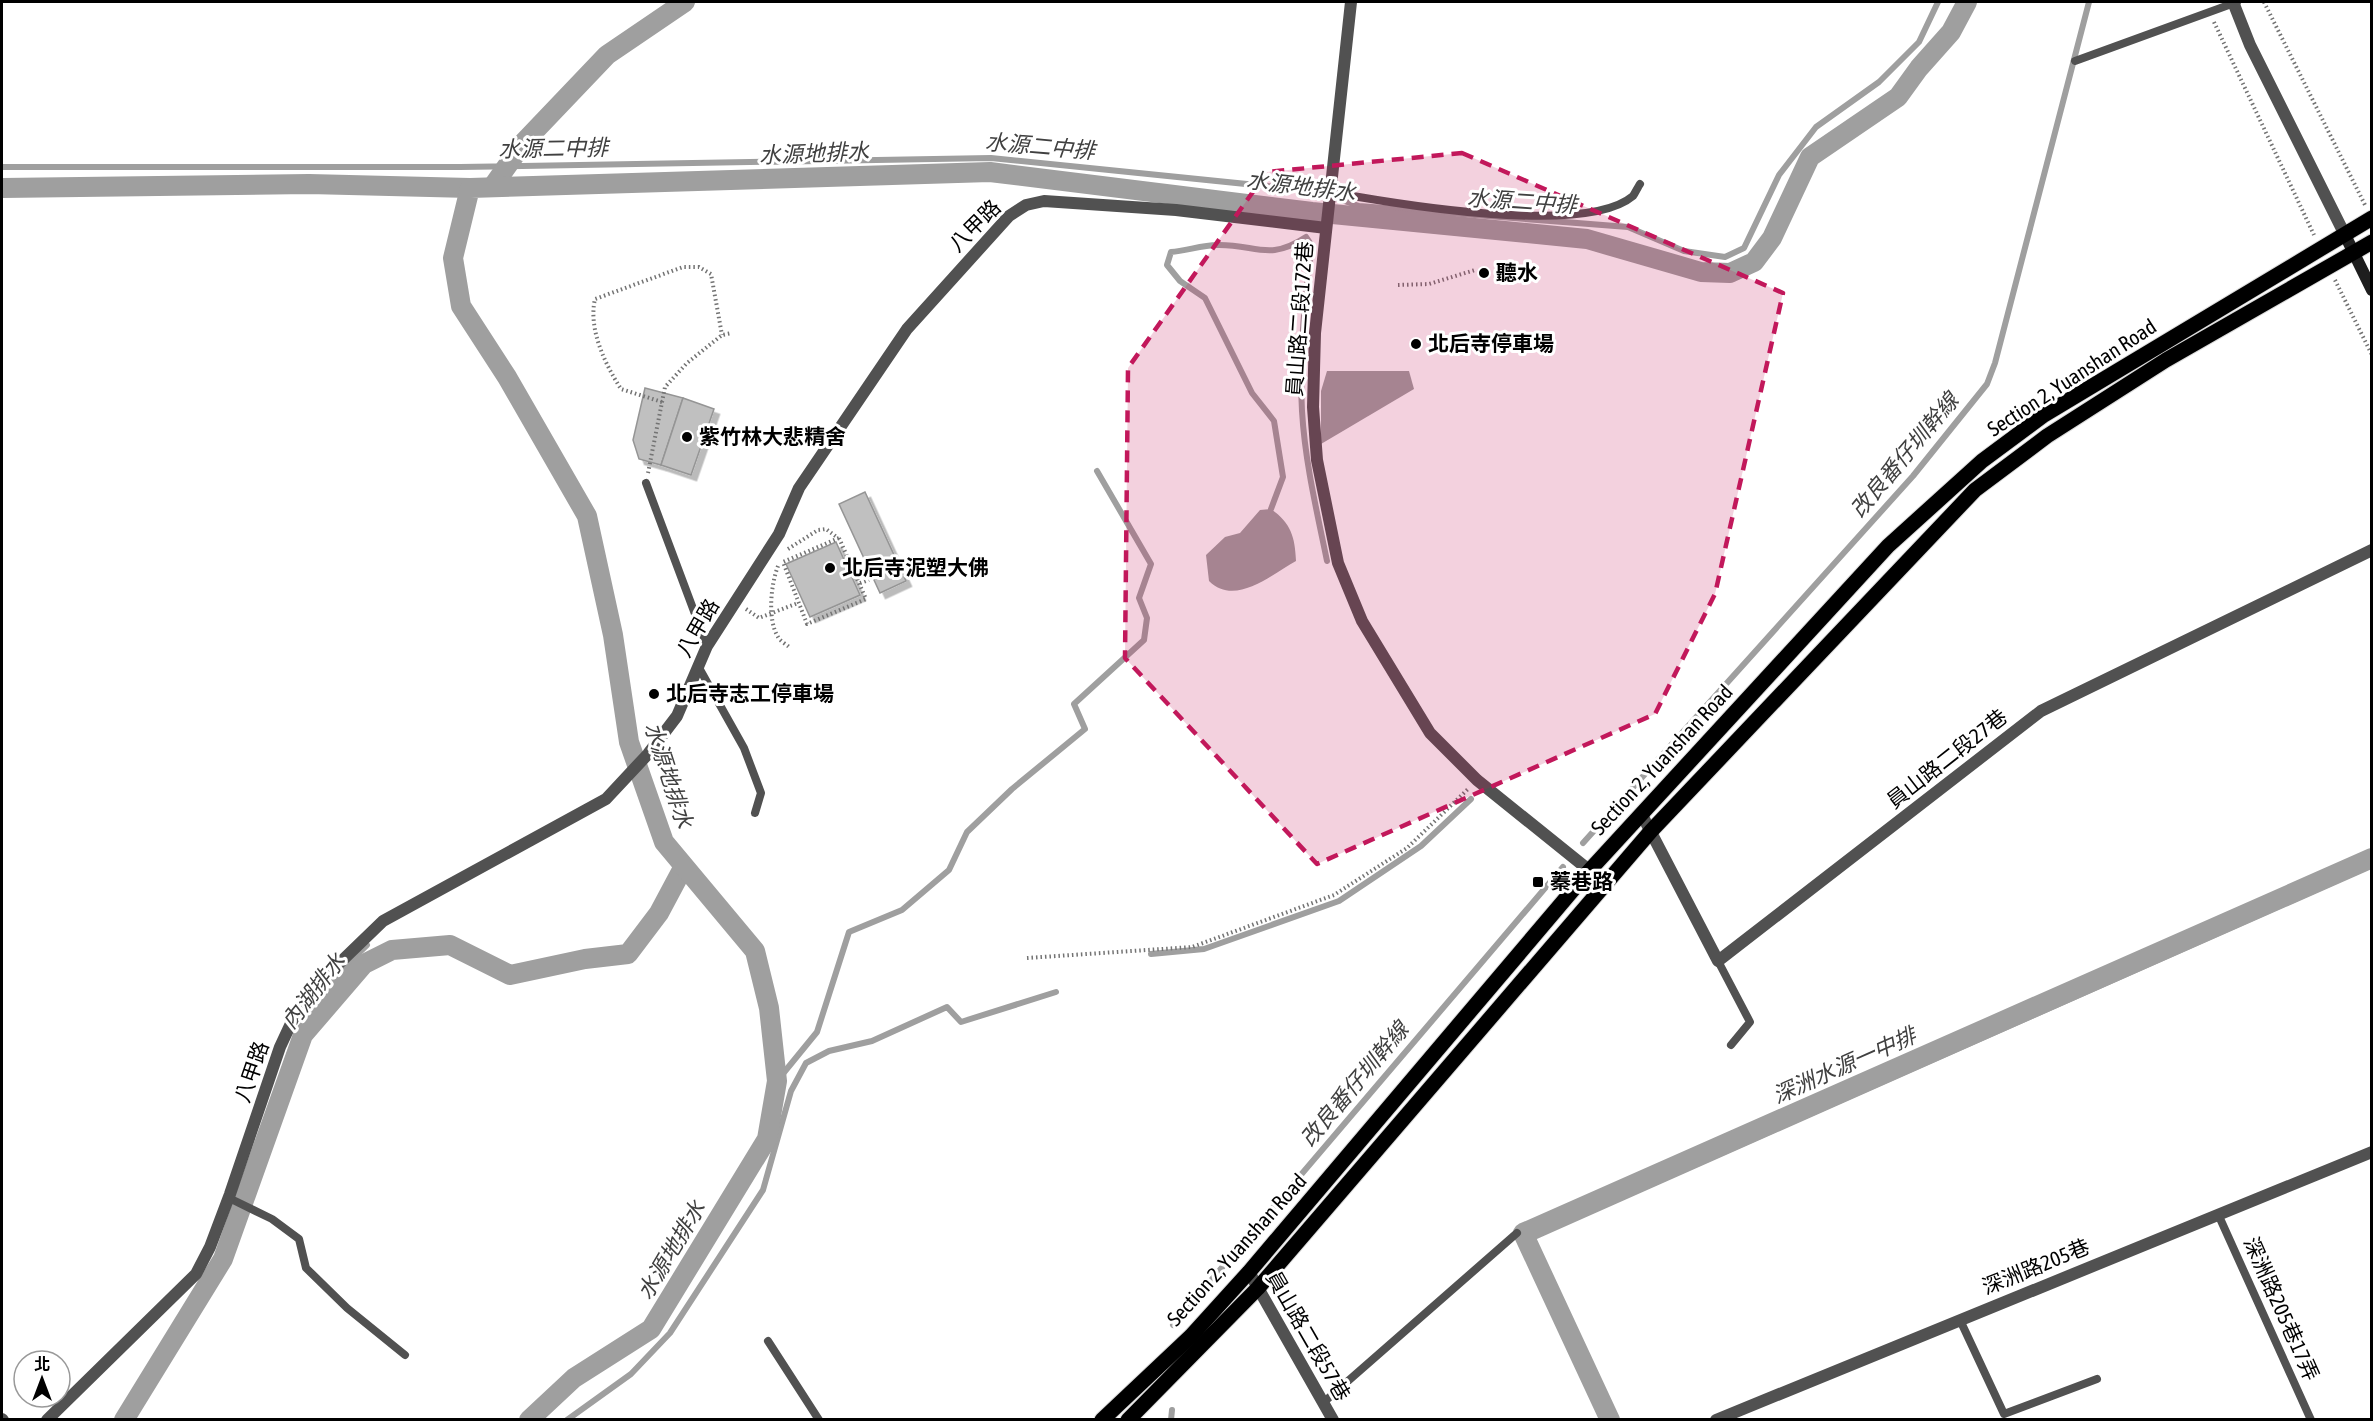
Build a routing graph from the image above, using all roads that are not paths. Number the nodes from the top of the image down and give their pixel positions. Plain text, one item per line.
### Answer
1 (1351, 2) edge
2 (2235, 2) edge
3 (2075, 61) dead end
4 (1640, 184) dead end
5 (1330, 192) junction
6 (2372, 218) edge
7 (1326, 225) junction
8 (2345, 235) junction
9 (2372, 242) edge
10 (2354, 254) junction
11 (2372, 290) edge
12 (646, 483) road end
13 (2372, 550) edge
14 (707, 646) junction
15 (698, 666) junction
16 (755, 813) dead end
17 (1641, 813) junction
18 (1650, 831) junction
19 (1589, 871) junction
20 (1605, 883) junction
21 (1718, 961) junction
22 (1731, 1045) dead end
23 (2372, 1152) edge
24 (233, 1200) junction
25 (2218, 1214) junction
26 (1517, 1233) dead end
27 (1249, 1272) junction
28 (1258, 1288) junction
29 (1960, 1320) junction
30 (768, 1341) dead end
31 (405, 1354) dead end
32 (2097, 1379) dead end
33 (1324, 1402) junction
34 (47, 1419) edge
35 (819, 1419) edge
36 (1102, 1419) edge
37 (1128, 1419) edge
38 (1333, 1419) edge
39 (1716, 1419) edge
40 (2311, 1419) edge

1 - 5 street
2 - 3 lane
2 - 8 street
4 - 5 lane
5 - 7 street
6 - 8 main road, Section 2, Yuanshan Road
7 - 14 street, 八甲路
7 - 19 street, 員山路二段172巷
8 - 10 street
8 - 17 main road, Section 2, Yuanshan Road
9 - 10 main road, Section 2, Yuanshan Road
10 - 11 street
10 - 18 main road, Section 2, Yuanshan Road
12 - 14 lane
13 - 21 street, 員山路二段27巷
14 - 15 street, 八甲路
15 - 16 lane
15 - 24 street, 八甲路
17 - 18 street
17 - 19 main road, Section 2, Yuanshan Road
18 - 20 main road, Section 2, Yuanshan Road
18 - 21 street
19 - 20 street, 員山路二段172巷
19 - 27 main road, Section 2, Yuanshan Road
20 - 28 main road, Section 2, Yuanshan Road
21 - 22 lane
23 - 25 street, 深洲路205巷
24 - 31 lane
24 - 34 street, 八甲路
25 - 29 street, 深洲路205巷
25 - 40 lane, 深洲路205巷17弄
26 - 33 lane
27 - 28 street, 員山路二段57巷
27 - 36 main road, Section 2, Yuanshan Road
28 - 33 street, 員山路二段57巷
28 - 37 main road, Section 2, Yuanshan Road
29 - 32 lane
29 - 39 street, 深洲路205巷
30 - 35 lane
33 - 38 street, 員山路二段57巷

